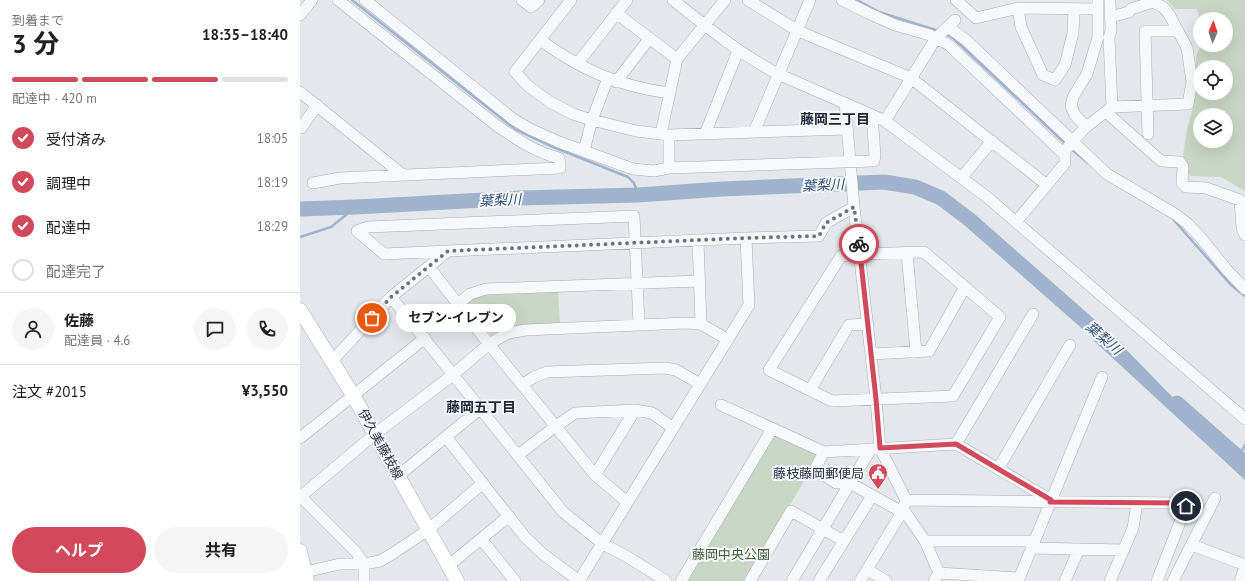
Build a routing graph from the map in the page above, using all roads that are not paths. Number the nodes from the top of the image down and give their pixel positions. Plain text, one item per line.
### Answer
1 (312, 0) edge
2 (338, 0) edge
3 (365, 0) edge
4 (522, 0) edge
5 (539, 0) edge
6 (571, 0) edge
7 (627, 0) edge
8 (673, 0) edge
9 (725, 0) edge
10 (748, 0) edge
11 (810, 0) edge
12 (842, 0) edge
13 (956, 0) edge
14 (1110, 0) edge
15 (1051, 4) edge
16 (1098, 4) edge
17 (1018, 8) junction
18 (1074, 9) junction
19 (616, 13) junction
20 (300, 15) edge
21 (1110, 17) junction
22 (704, 25) junction
23 (798, 31) junction
24 (1178, 31) junction
25 (936, 38) junction
26 (649, 39) junction
27 (540, 40) junction
28 (738, 51) junction
29 (677, 59) junction
30 (577, 64) junction
31 (778, 74) junction
32 (911, 78) junction
33 (612, 80) junction
34 (300, 92) edge
35 (669, 93) junction
36 (845, 103) junction
37 (317, 105) junction
38 (1147, 106) junction
39 (1109, 109) junction
40 (872, 115) junction
41 (592, 120) junction
42 (884, 121) junction
43 (1086, 127) junction
44 (300, 128) edge
45 (847, 129) junction
46 (754, 132) junction
47 (665, 134) junction
48 (705, 134) junction
49 (1148, 134) dead end
50 (992, 142) junction
51 (1072, 142) junction
52 (584, 151) junction
53 (1065, 155) junction
54 (850, 161) junction
55 (669, 168) junction
56 (403, 175) junction
57 (962, 177) junction
58 (313, 183) dead end
59 (1047, 185) junction
60 (854, 207) junction
61 (1016, 222) junction
62 (1245, 235) edge
63 (746, 238) junction
64 (698, 240) junction
65 (635, 243) junction
66 (448, 251) junction
67 (907, 253) junction
68 (860, 254) junction
69 (429, 267) junction
70 (700, 281) junction
71 (636, 283) junction
72 (965, 287) junction
73 (1245, 289) edge
74 (391, 297) junction
75 (458, 304) junction
76 (300, 310) edge
77 (1033, 314) dead end
78 (639, 324) junction
79 (701, 324) junction
80 (868, 324) junction
81 (425, 338) junction
82 (728, 340) junction
83 (488, 344) junction
84 (1070, 345) dead end
85 (916, 352) junction
86 (871, 354) junction
87 (332, 361) junction
88 (454, 374) junction
89 (1102, 377) dead end
90 (700, 384) junction
91 (522, 385) junction
92 (810, 390) junction
93 (353, 395) junction
94 (876, 399) junction
95 (721, 405) dead end
96 (481, 408) junction
97 (635, 410) junction
98 (1245, 419) edge
99 (556, 426) junction
100 (673, 428) junction
101 (772, 429) junction
102 (375, 434) junction
103 (446, 437) junction
104 (300, 438) edge
105 (956, 444) junction
106 (876, 449) junction
107 (824, 452) junction
108 (518, 456) junction
109 (998, 469) junction
110 (595, 475) junction
111 (398, 476) junction
112 (850, 483) junction
113 (483, 484) junction
114 (872, 496) junction
115 (300, 497) edge
116 (1215, 498) dead end
117 (1050, 501) junction
118 (627, 502) junction
119 (1137, 503) junction
120 (904, 507) junction
121 (508, 516) junction
122 (823, 529) junction
123 (428, 530) junction
124 (481, 539) junction
125 (844, 541) junction
126 (925, 541) junction
127 (603, 544) junction
128 (1032, 545) junction
129 (1192, 546) junction
130 (1079, 549) junction
131 (1124, 550) junction
132 (300, 551) edge
133 (364, 564) junction
134 (448, 566) junction
135 (1245, 566) edge
136 (868, 570) junction
137 (306, 576) edge
138 (936, 577) edge
139 (752, 580) edge
140 (1018, 580) edge
141 (364, 581) edge
142 (456, 581) edge
143 (515, 581) edge
144 (579, 581) edge
145 (666, 581) edge
146 (681, 581) edge
147 (792, 581) edge
148 (819, 581) edge
149 (860, 581) edge
150 (886, 581) edge
151 (1065, 581) edge
152 (1110, 581) edge
153 (1157, 581) edge
154 (1173, 581) edge
155 (1240, 581) edge

1 - 20 street
2 - 56 street
3 - 52 street
4 - 5 street
6 - 27 street
7 - 19 street
8 - 22 street
9 - 22 street
10 - 23 street
11 - 23 street
12 - 25 street
13 - 17 street
14 - 21 street
15 - 17 street
15 - 18 street
16 - 18 street
16 - 43 street
17 - 18 street
19 - 26 street
19 - 30 street
21 - 24 street
21 - 39 street
22 - 28 street
22 - 29 street
23 - 31 street
23 - 32 street
24 - 38 street
24 - 38 street
25 - 32 street
25 - 51 street
25 - 53 street
26 - 29 street
26 - 33 street
27 - 30 street
27 - 41 street
28 - 31 street
28 - 48 street
29 - 35 street
30 - 33 street
31 - 36 street
31 - 46 street
32 - 42 street
32 - 50 street
33 - 35 street
33 - 41 street
34 - 37 street
35 - 47 street
36 - 40 street
36 - 45 street
37 - 44 street
37 - 56 street
38 - 39 street
38 - 49 street
39 - 43 street
39 - 62 street
40 - 42 street
40 - 54 street
41 - 47 street
41 - 52 street
42 - 57 street
43 - 51 street
45 - 46 street
45 - 54 street
46 - 48 street
47 - 48 street
47 - 55 street
50 - 57 street
50 - 59 street
51 - 53 street
51 - 73 street
52 - 55 street
53 - 59 street
54 - 55 street
54 - 60 street
56 - 58 street
57 - 61 street
59 - 61 street
60 - 63 street
60 - 68 street
61 - 98 street
63 - 64 street
63 - 82 street
64 - 65 street
64 - 70 street
65 - 66 street
65 - 66 street
65 - 71 street
66 - 69 street
67 - 68 street
67 - 72 street
67 - 85 street
68 - 80 street
68 - 92 street
69 - 74 street
69 - 75 street
70 - 71 street
70 - 79 street
71 - 75 street
71 - 78 street
72 - 85 street
72 - 94 street
74 - 81 street
74 - 87 street
75 - 83 street
76 - 87 main road, 伊久美藤枝線
77 - 105 street
78 - 79 street
78 - 83 street
79 - 82 street
80 - 86 street
80 - 92 street
81 - 88 street
81 - 93 street
82 - 90 street
83 - 88 street
83 - 91 street
84 - 109 street
85 - 86 street
86 - 94 street
87 - 93 main road, 伊久美藤枝線
88 - 96 street
88 - 102 street
89 - 117 street
90 - 91 street
90 - 100 street
91 - 99 street
92 - 94 street
93 - 102 main road, 伊久美藤枝線
93 - 104 street
94 - 106 street
95 - 101 street
96 - 103 street
96 - 108 street
97 - 99 street
97 - 100 street
97 - 110 street
99 - 108 street
99 - 110 street
100 - 118 street
101 - 107 street
101 - 146 street
102 - 111 main road, 伊久美藤枝線
102 - 115 street
103 - 111 street
103 - 113 street
105 - 106 street
105 - 109 street
106 - 107 street
106 - 112 street
106 - 120 street
107 - 112 street
108 - 127 street
109 - 117 street
110 - 118 street
111 - 123 main road, 伊久美藤枝線
112 - 114 street
112 - 122 street
113 - 121 street
113 - 123 street
114 - 120 street
114 - 125 street
115 - 133 street
116 - 129 street
117 - 119 street
117 - 120 street
117 - 128 street
118 - 127 street
119 - 131 street
119 - 153 street
120 - 126 street
120 - 136 street
121 - 124 street
121 - 144 street
122 - 125 street
122 - 139 street
122 - 147 street
123 - 133 street
123 - 134 main road, 伊久美藤枝線
124 - 134 street
124 - 143 street
125 - 148 street
126 - 128 street
126 - 138 street
127 - 144 street
127 - 145 street
128 - 130 street
128 - 140 street
129 - 135 street
129 - 154 street
130 - 131 street
130 - 151 street
131 - 152 street
132 - 137 main road
133 - 137 street
133 - 141 street
134 - 142 main road, 伊久美藤枝線
135 - 155 street
136 - 149 street
136 - 150 street
138 - 140 street

